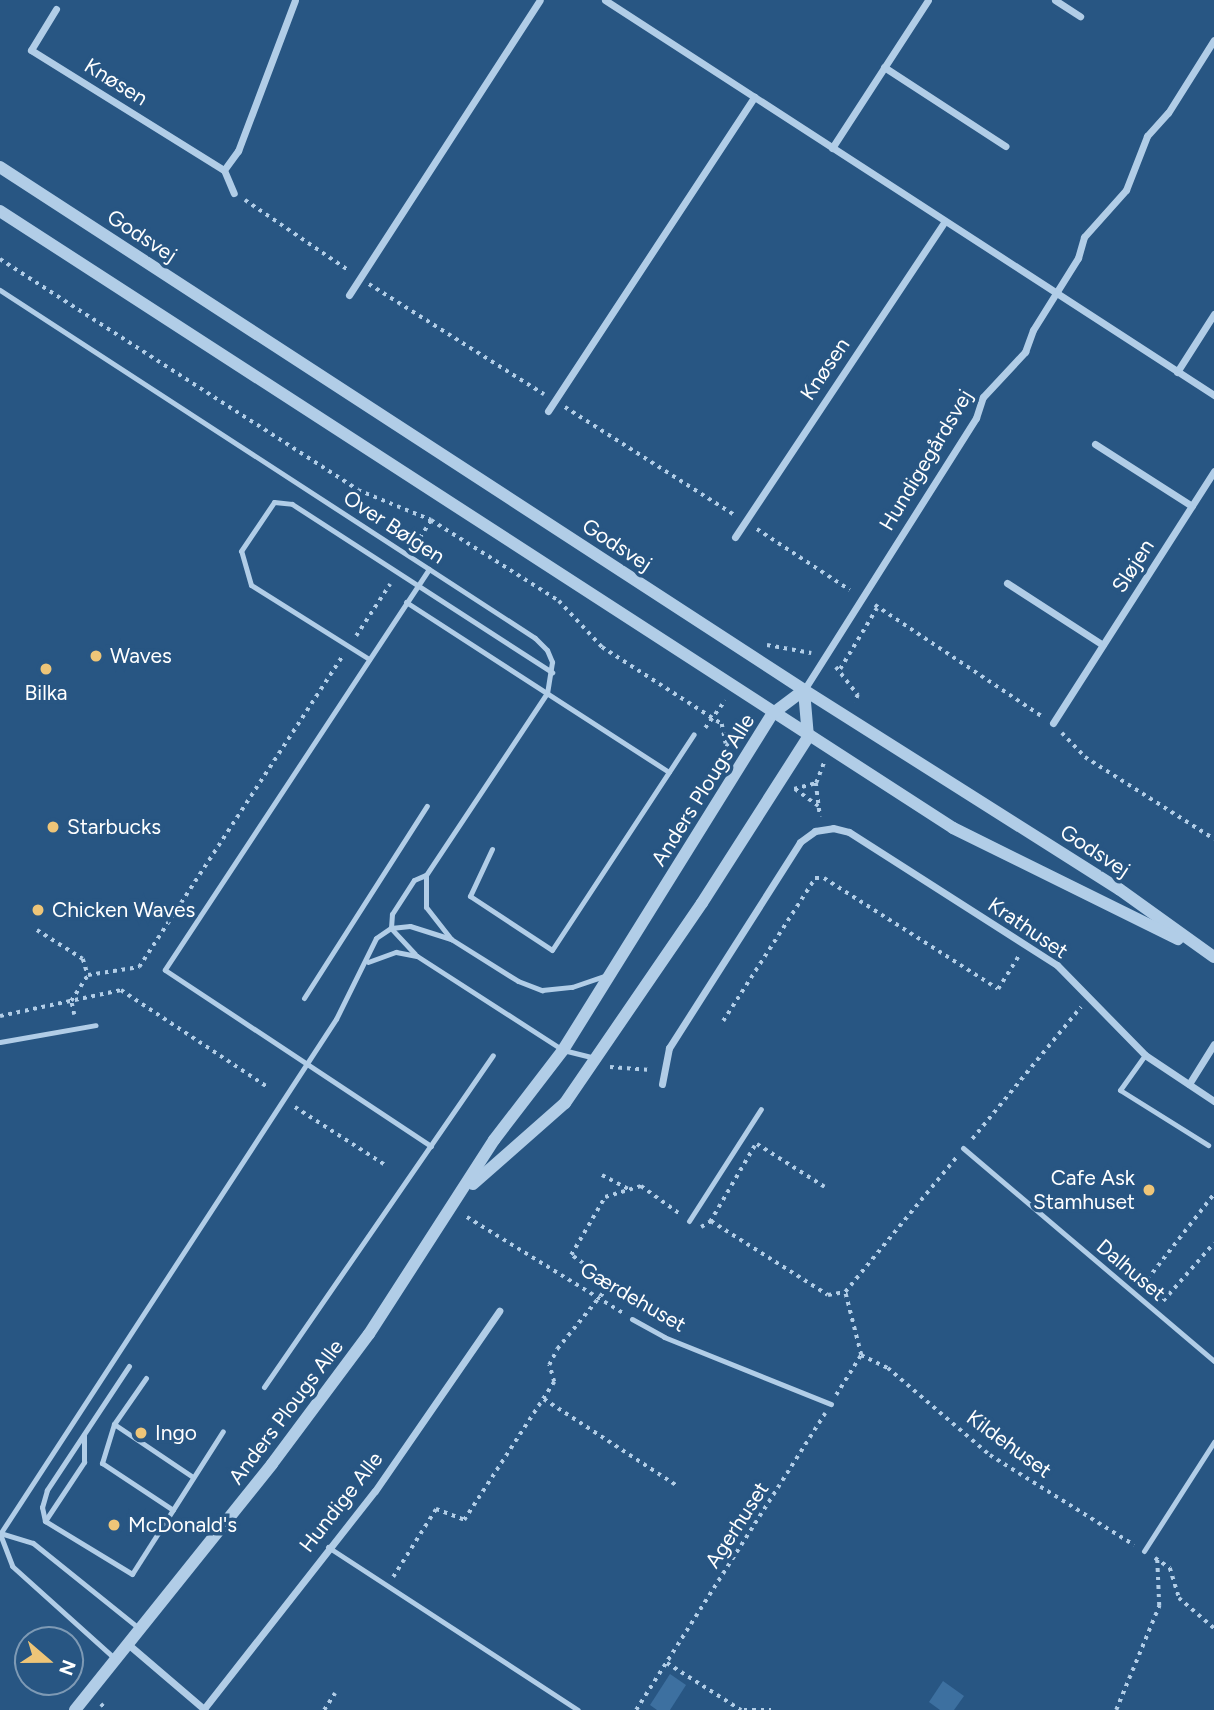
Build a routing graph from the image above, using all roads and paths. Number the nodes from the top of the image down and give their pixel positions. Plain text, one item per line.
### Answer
1 (295, 0) edge
2 (540, 0) edge
3 (605, 0) edge
4 (627, 0) edge
5 (928, 0) edge
6 (1055, 0) edge
7 (55, 9) dead end
8 (620, 10) junction
9 (1080, 16) dead end
10 (1214, 40) edge
11 (884, 68) junction
12 (754, 97) junction
13 (1004, 146) dead end
14 (832, 148) junction
15 (0, 167) edge
16 (224, 170) junction
17 (234, 193) joint
18 (0, 211) edge
19 (945, 221) junction
20 (0, 259) edge
21 (360, 278) junction
22 (0, 290) edge
23 (1056, 294) junction
24 (349, 295) dead end
25 (1214, 314) edge
26 (1177, 372) junction
27 (1214, 395) edge
28 (555, 401) junction
29 (548, 411) dead end
30 (1095, 444) dead end
31 (1214, 471) edge
32 (1192, 506) junction
33 (431, 520) junction
34 (745, 522) junction
35 (735, 537) dead end
36 (408, 554) junction
37 (429, 569) junction
38 (397, 572) junction
39 (1007, 583) dead end
40 (417, 585) junction
41 (863, 598) junction
42 (406, 602) junction
43 (878, 607) junction
44 (1103, 645) junction
45 (349, 646) junction
46 (369, 659) junction
47 (840, 669) dead end
48 (552, 672) junction
49 (804, 690) junction
50 (547, 693) junction
51 (772, 714) junction
52 (1053, 723) junction
53 (694, 734) dead end
54 (808, 737) junction
55 (830, 750) junction
56 (747, 757) junction
57 (669, 772) junction
58 (781, 779) junction
59 (816, 783) junction
60 (795, 789) junction
61 (427, 806) dead end
62 (818, 806) junction
63 (821, 830) junction
64 (1214, 839) edge
65 (492, 849) dead end
66 (426, 875) junction
67 (391, 928) junction
68 (37, 930) dead end
69 (451, 939) junction
70 (1026, 945) junction
71 (416, 956) junction
72 (1214, 957) edge
73 (368, 962) junction
74 (610, 974) junction
75 (88, 975) junction
76 (304, 998) dead end
77 (1089, 998) junction
78 (71, 1001) junction
79 (0, 1016) edge
80 (723, 1021) dead end
81 (96, 1025) dead end
82 (0, 1042) edge
83 (1214, 1044) edge
84 (562, 1051) junction
85 (493, 1055) dead end
86 (1145, 1055) junction
87 (593, 1062) junction
88 (307, 1064) junction
89 (665, 1072) junction
90 (662, 1084) dead end
91 (1189, 1084) junction
92 (266, 1086) dead end
93 (1213, 1097) edge
94 (295, 1107) dead end
95 (761, 1109) dead end
96 (762, 1135) dead end
97 (756, 1144) junction
98 (1208, 1145) dead end
99 (431, 1146) junction
100 (964, 1148) junction
101 (387, 1166) dead end
102 (602, 1175) dead end
103 (825, 1187) dead end
104 (629, 1190) junction
105 (463, 1194) junction
106 (1214, 1194) edge
107 (467, 1217) dead end
108 (689, 1221) junction
109 (711, 1221) junction
110 (1214, 1243) edge
111 (611, 1283) junction
112 (845, 1292) junction
113 (1135, 1294) junction
114 (601, 1298) junction
115 (1154, 1310) junction
116 (499, 1311) dead end
117 (632, 1319) joint
118 (664, 1337) junction
119 (861, 1355) junction
120 (1214, 1360) edge
121 (129, 1366) dead end
122 (146, 1378) dead end
123 (264, 1387) dead end
124 (544, 1399) junction
125 (831, 1404) junction
126 (114, 1424) junction
127 (223, 1431) dead end
128 (84, 1435) junction
129 (1214, 1442) edge
130 (194, 1477) junction
131 (679, 1487) dead end
132 (173, 1510) junction
133 (46, 1521) junction
134 (0, 1534) edge
135 (328, 1547) junction
136 (1144, 1551) junction
137 (1157, 1560) junction
138 (388, 1586) junction
139 (1214, 1628) edge
140 (140, 1629) junction
141 (129, 1645) junction
142 (116, 1660) junction
143 (667, 1663) junction
144 (335, 1693) dead end
145 (75, 1710) edge
146 (204, 1710) edge
147 (324, 1710) edge
148 (578, 1710) edge
149 (636, 1710) edge
150 (742, 1710) edge
151 (771, 1710) edge
152 (1116, 1710) edge

1 - 16 street
2 - 21 street
3 - 8 street
4 - 8 street
5 - 11 street
6 - 9 street
7 - 16 street, Knøsen
8 - 12 street
10 - 23 street, Hundigegårdsvej
11 - 13 street
11 - 14 street
12 - 14 street
12 - 28 street
14 - 19 street
15 - 49 street, Godsvej
16 - 17 street
17 - 21 path
18 - 51 street, Godsvej
19 - 23 street
19 - 34 street, Knøsen
20 - 33 path
21 - 24 street
21 - 28 path
22 - 36 lane, Over Bølgen
23 - 26 street
23 - 41 street, Hundigegårdsvej
25 - 26 street
26 - 27 street
28 - 29 street
28 - 34 path
30 - 32 street
31 - 32 street, Sløjen
32 - 44 street, Sløjen
33 - 36 path
33 - 56 path
34 - 35 street, Knøsen
34 - 41 path
36 - 37 lane, Over Bølgen
37 - 40 lane
37 - 48 lane, Over Bølgen
38 - 40 lane
38 - 45 path
38 - 45 lane
39 - 44 street
40 - 42 lane
40 - 48 lane
41 - 43 path
41 - 49 street, Hundigegårdsvej
42 - 46 lane
42 - 50 lane
43 - 47 path
43 - 52 path
44 - 52 street, Sløjen
45 - 46 lane
45 - 75 path
46 - 88 lane
48 - 50 lane
49 - 51 street, Anders Plougs Alle
49 - 54 street
49 - 72 street, Godsvej
50 - 57 lane
50 - 66 lane
51 - 54 street, Godsvej
51 - 56 street, Anders Plougs Alle
52 - 64 path
53 - 57 lane
54 - 55 street, Godsvej
54 - 58 street, Anders Plougs Alle
55 - 59 path
55 - 72 street, Godsvej
56 - 74 street, Anders Plougs Alle
57 - 65 lane
58 - 60 path
58 - 87 street, Anders Plougs Alle
59 - 60 path
59 - 62 path
60 - 62 path
61 - 76 lane
62 - 63 path
63 - 70 street, Krathuset
63 - 89 street
66 - 67 lane
66 - 69 lane
67 - 69 lane
67 - 71 lane
67 - 73 lane
68 - 75 path
69 - 74 lane
70 - 77 street, Krathuset
70 - 80 path
71 - 73 lane
71 - 84 lane
73 - 88 lane
74 - 84 street, Anders Plougs Alle
75 - 78 path
77 - 86 street, Krathuset
77 - 100 path
78 - 79 path
78 - 92 path
81 - 82 lane
83 - 91 street
84 - 87 lane
84 - 105 street, Anders Plougs Alle
85 - 99 lane
86 - 91 street, Krathuset
86 - 98 lane
87 - 89 path
87 - 105 street, Anders Plougs Alle
88 - 99 lane
88 - 134 lane
89 - 90 street
91 - 93 street, Krathuset
94 - 101 path
95 - 108 lane
96 - 97 path
97 - 103 path
97 - 109 path
99 - 123 lane
100 - 112 path
100 - 113 lane, Dalhuset
102 - 104 path
104 - 108 path
104 - 111 path
105 - 140 street, Anders Plougs Alle
106 - 113 path
107 - 114 path, Gærdehuset
108 - 109 path
109 - 112 path
110 - 115 path
111 - 114 path
111 - 118 path
112 - 119 path
113 - 115 lane, Dalhuset
114 - 117 path, Gærdehuset
114 - 124 path
115 - 120 lane, Dalhuset
116 - 135 street, Hundige Alle
117 - 118 lane, Gærdehuset
118 - 125 lane, Gærdehuset
119 - 125 path, Agerhuset
119 - 136 path, Kildehuset
121 - 128 lane
122 - 126 lane
124 - 131 path
124 - 138 path
125 - 143 path, Agerhuset
126 - 130 lane
126 - 132 lane
127 - 130 lane
128 - 133 lane
128 - 133 lane
129 - 136 lane
130 - 132 lane
132 - 133 lane
134 - 140 lane
134 - 142 lane
135 - 138 lane
135 - 146 street, Hundige Alle
136 - 137 path, Kildehuset
137 - 139 path
137 - 152 path
138 - 148 lane
140 - 141 street, Anders Plougs Alle
141 - 142 street, Anders Plougs Alle
141 - 146 street, Hundige Alle
142 - 145 street, Anders Plougs Alle
143 - 149 path, Agerhuset
143 - 150 path
144 - 147 path
150 - 151 path

